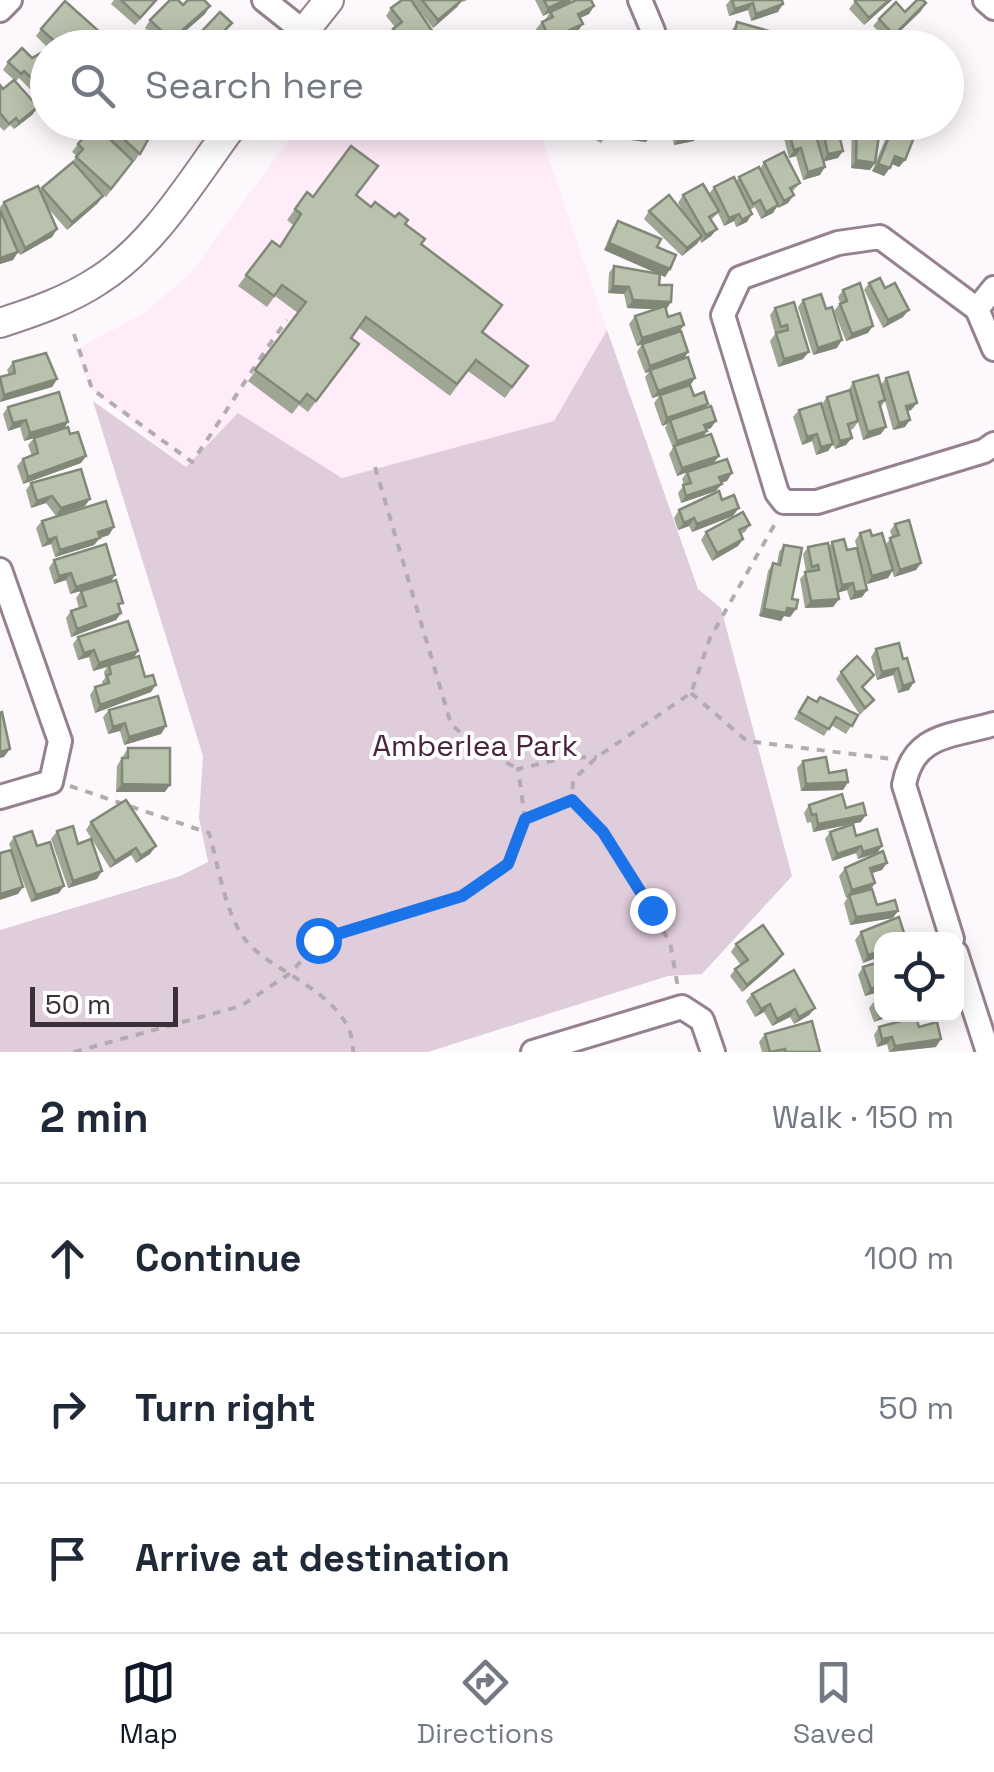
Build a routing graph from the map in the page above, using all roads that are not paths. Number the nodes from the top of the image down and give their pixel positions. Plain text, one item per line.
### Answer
1 (10, 0) edge
2 (264, 0) edge
3 (329, 0) edge
4 (640, 0) edge
5 (985, 0) edge
6 (994, 8) edge
7 (0, 10) edge
8 (289, 30) edge
9 (304, 30) edge
10 (652, 30) edge
11 (222, 140) edge
12 (994, 288) edge
13 (977, 309) junction
14 (0, 323) edge
15 (994, 349) edge
16 (994, 444) edge
17 (0, 570) edge
18 (994, 724) edge
19 (0, 797) edge
20 (950, 932) edge
21 (964, 978) edge
22 (533, 1052) edge
23 (713, 1052) edge
24 (988, 1052) edge

1 - 7 street
2 - 8 street
3 - 9 street
4 - 10 street
5 - 6 street
11 - 14 street
12 - 13 street
13 - 15 street
13 - 16 street
17 - 19 street
18 - 20 street
21 - 24 street
22 - 23 street

